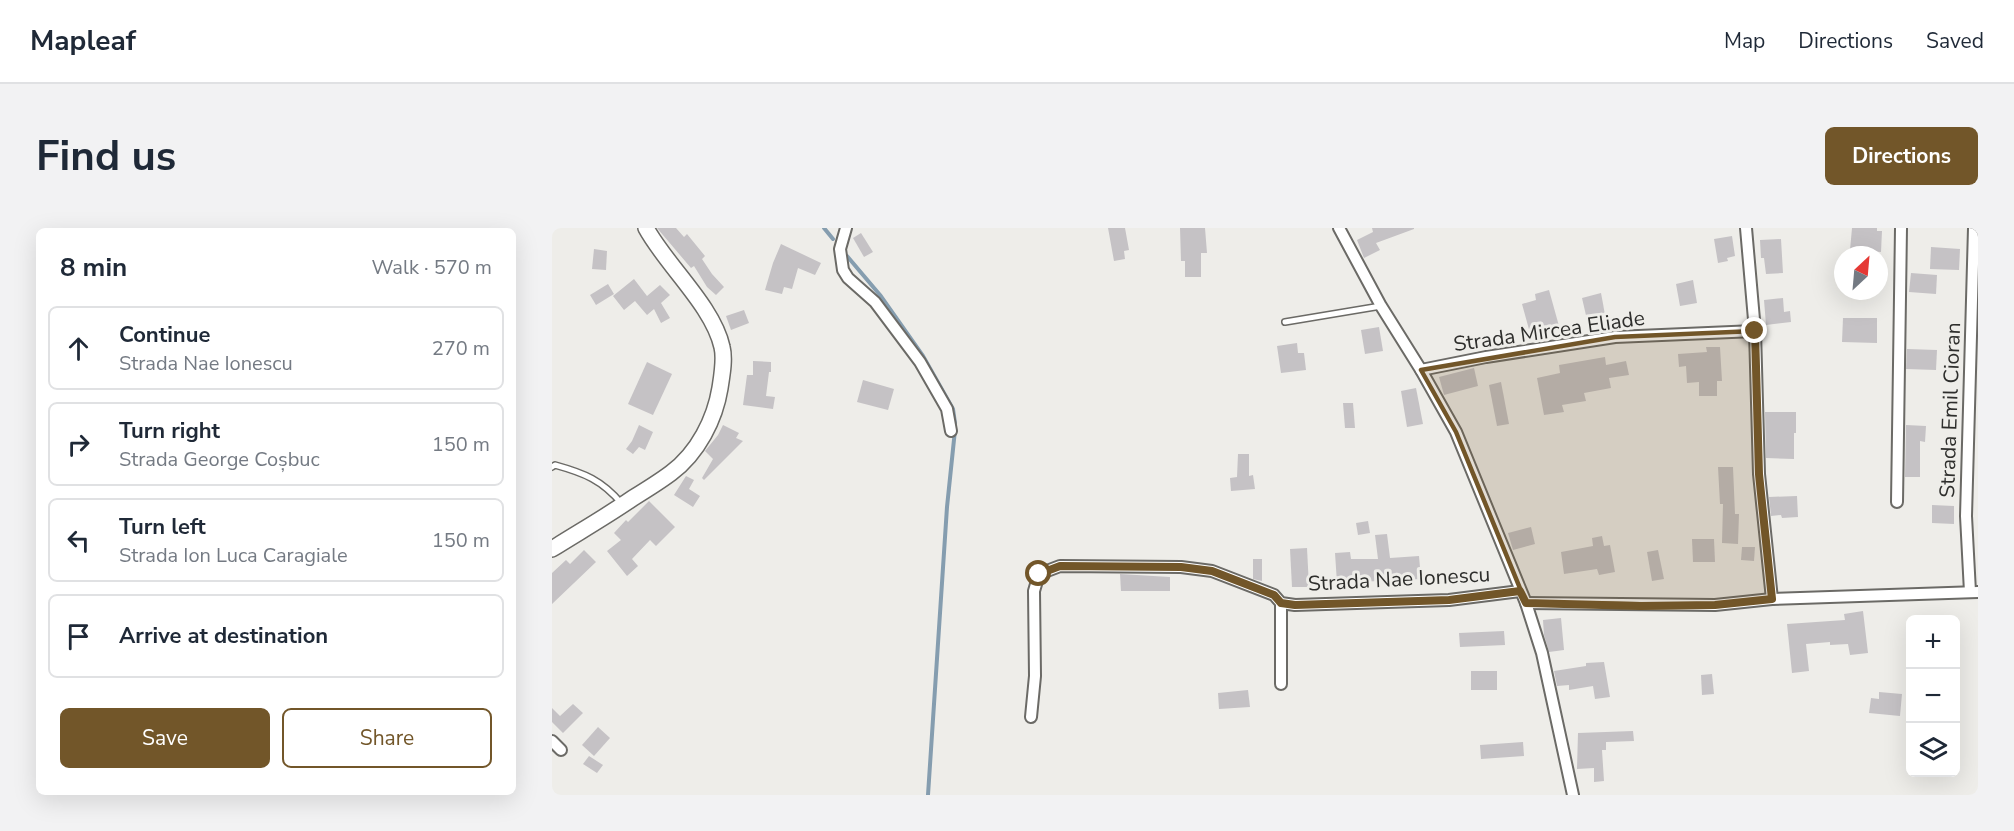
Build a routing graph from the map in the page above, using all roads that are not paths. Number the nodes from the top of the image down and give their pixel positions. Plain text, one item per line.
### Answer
1 (646, 228) edge
2 (846, 228) edge
3 (1339, 228) edge
4 (1746, 228) edge
5 (1901, 228) edge
6 (1974, 228) edge
7 (1381, 306) junction
8 (1285, 322) dead end
9 (1755, 331) junction
10 (1421, 370) junction
11 (951, 431) dead end
12 (552, 467) edge
13 (1898, 502) dead end
14 (623, 506) junction
15 (552, 549) edge
16 (1520, 591) junction
17 (1974, 592) edge
18 (1772, 599) junction
19 (1281, 603) junction
20 (1526, 603) junction
21 (1281, 684) dead end
22 (1031, 717) dead end
23 (552, 741) edge
24 (561, 750) dead end
25 (1573, 795) edge

1 - 14 main road
2 - 11 street
3 - 7 street
4 - 9 street
5 - 13 street
6 - 17 street, Strada Emil Cioran
7 - 8 lane
7 - 10 street
9 - 10 street, Strada Mircea Eliade
9 - 18 street
10 - 16 street
12 - 14 lane
14 - 15 main road
16 - 19 street, Strada Nae Ionescu
16 - 20 street
17 - 18 street
18 - 20 street
19 - 21 street
19 - 22 street, Strada Nae Ionescu
20 - 25 street
23 - 24 street

